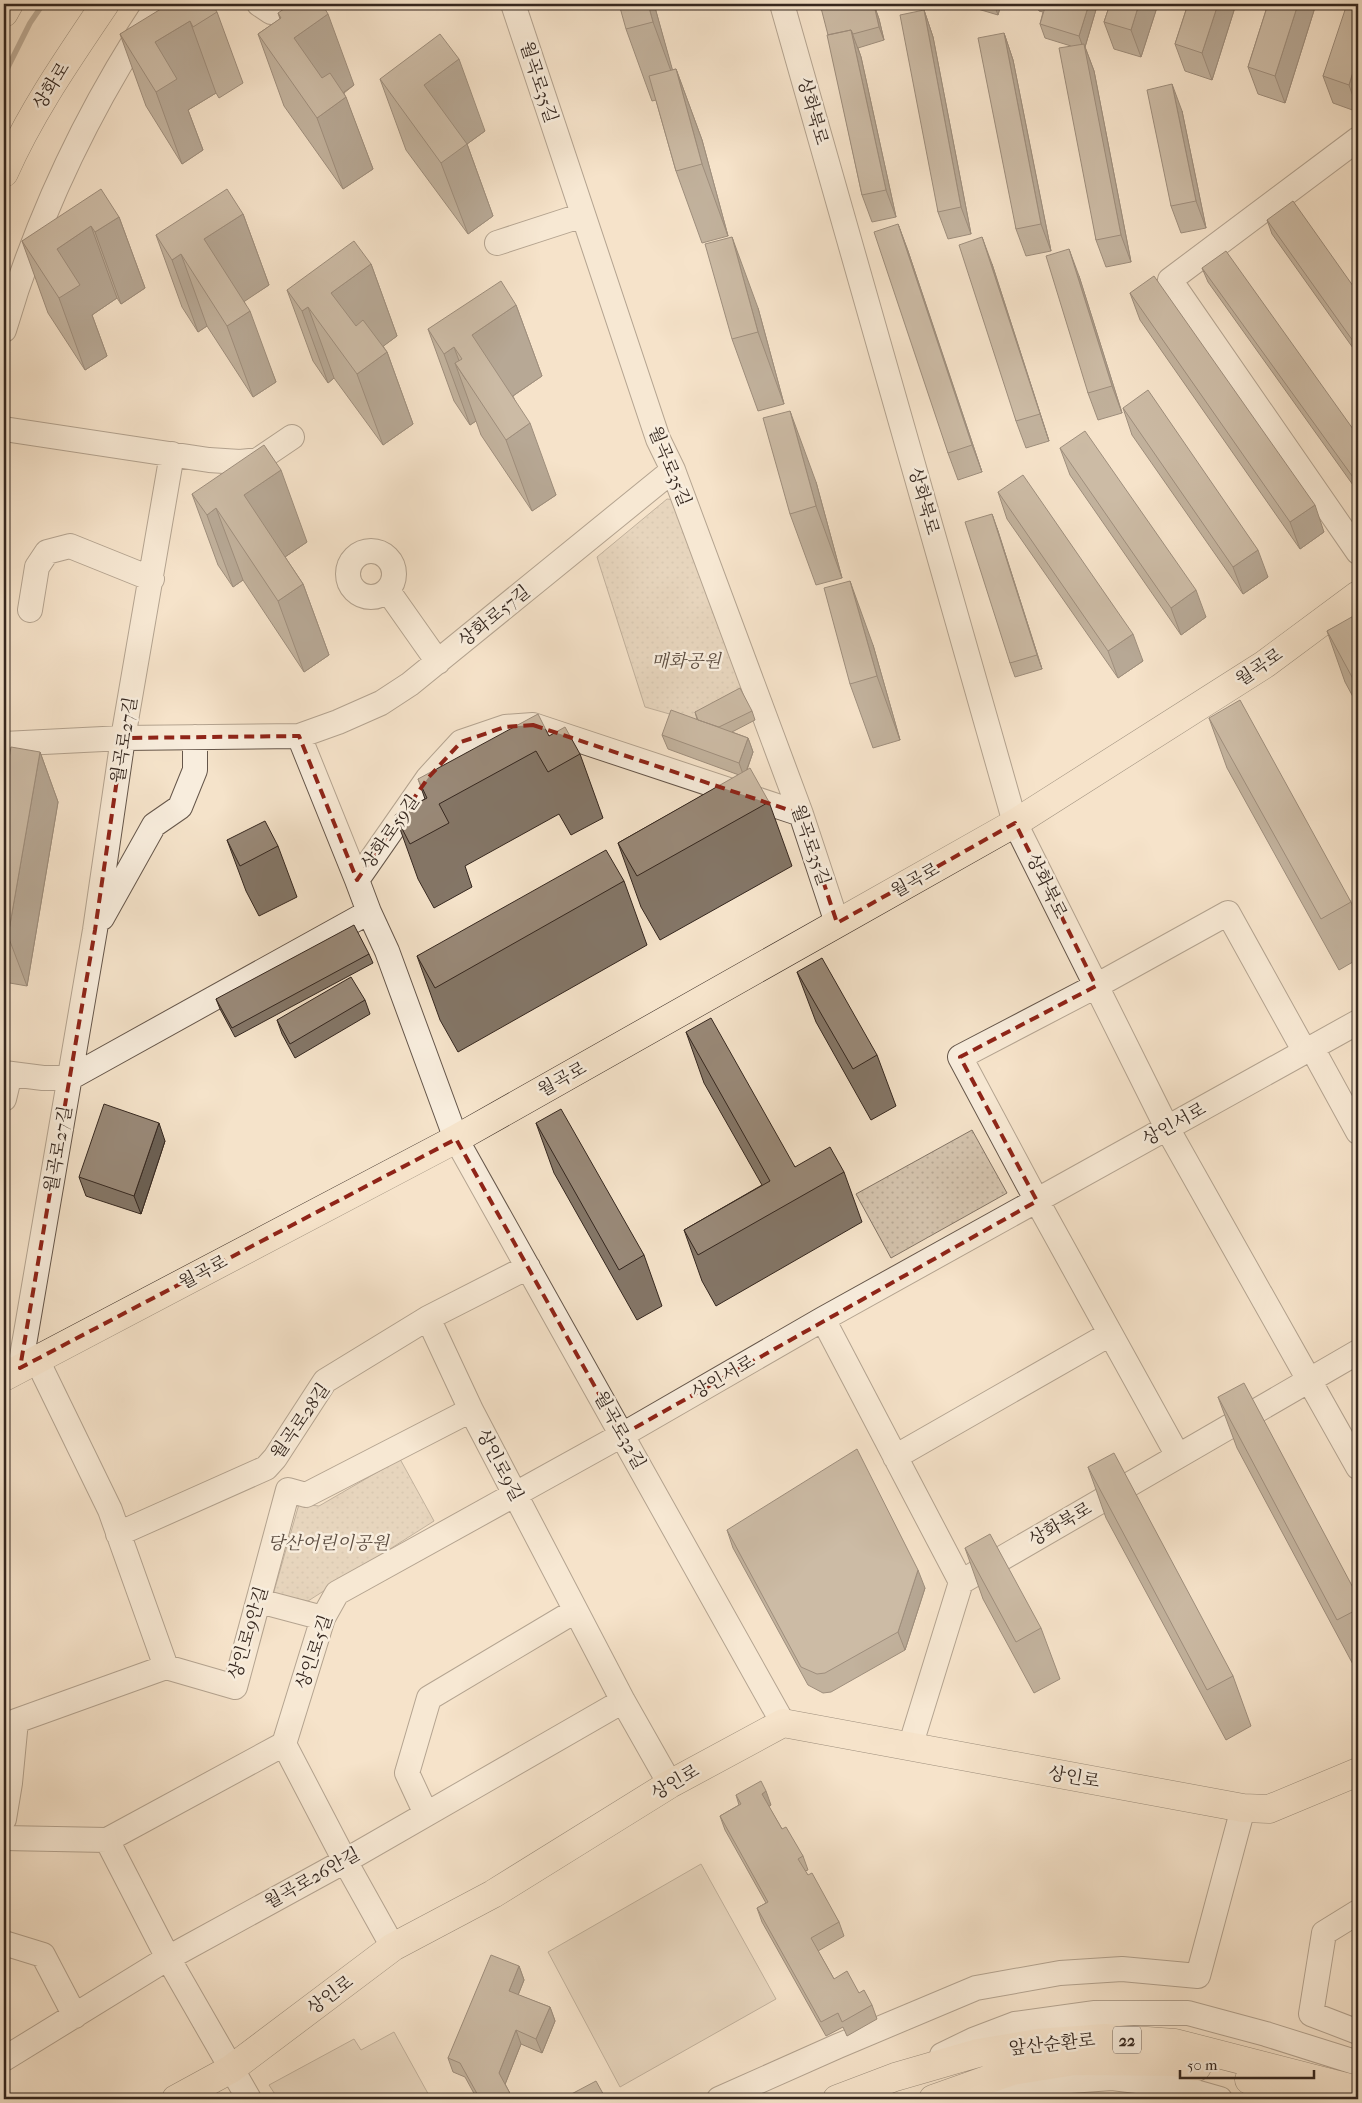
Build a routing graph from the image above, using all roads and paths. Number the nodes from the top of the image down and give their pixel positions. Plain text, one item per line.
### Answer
1 (9, 4) edge
2 (105, 4) edge
3 (158, 4) edge
4 (513, 4) edge
5 (782, 4) edge
6 (4, 13) edge
7 (1358, 139) edge
8 (12, 144) edge
9 (4, 173) edge
10 (583, 215) junction
11 (497, 243) dead end
12 (4, 330) edge
13 (4, 429) edge
14 (292, 437) dead end
15 (172, 454) junction
16 (673, 470) junction
17 (1358, 552) edge
18 (152, 580) junction
19 (388, 590) dead end
20 (1358, 595) edge
21 (30, 610) dead end
22 (438, 662) junction
23 (299, 736) junction
24 (124, 738) junction
25 (195, 738) junction
26 (4, 744) edge
27 (801, 814) junction
28 (1016, 823) junction
29 (357, 880) junction
30 (369, 912) junction
31 (837, 924) junction
32 (95, 930) junction
33 (1096, 986) junction
34 (1358, 1022) edge
35 (1308, 1050) junction
36 (7, 1074) edge
37 (70, 1078) junction
38 (4, 1099) edge
39 (1167, 1128) junction
40 (1358, 1132) edge
41 (456, 1139) junction
42 (1036, 1201) junction
43 (528, 1267) junction
44 (428, 1318) junction
45 (823, 1319) junction
46 (1110, 1334) junction
47 (1358, 1352) edge
48 (20, 1368) edge
49 (1309, 1380) junction
50 (471, 1410) junction
51 (622, 1435) junction
52 (1178, 1456) junction
53 (896, 1458) junction
54 (1358, 1467) edge
55 (266, 1468) junction
56 (288, 1490) junction
57 (515, 1493) junction
58 (118, 1534) junction
59 (961, 1582) junction
60 (259, 1601) junction
61 (575, 1611) junction
62 (323, 1618) junction
63 (166, 1667) junction
64 (623, 1701) junction
65 (783, 1723) junction
66 (284, 1744) junction
67 (910, 1747) junction
68 (1356, 1779) edge
69 (7, 1783) edge
70 (670, 1784) junction
71 (1243, 1808) junction
72 (426, 1814) junction
73 (4, 1819) edge
74 (4, 1838) edge
75 (107, 1840) junction
76 (345, 1861) junction
77 (1358, 1912) edge
78 (4, 1943) edge
79 (393, 1947) junction
80 (168, 1958) junction
81 (75, 2016) junction
82 (1358, 2032) edge
83 (4, 2059) edge
84 (1358, 2063) edge
85 (231, 2069) junction
86 (895, 2077) junction
87 (1358, 2090) edge
88 (176, 2099) edge
89 (249, 2099) edge
90 (720, 2099) edge
91 (837, 2099) edge
92 (933, 2099) edge
93 (972, 2099) edge
94 (1220, 2099) edge
95 (1316, 2099) edge

1 - 6 main road
2 - 8 main road, 상화로
3 - 12 street
4 - 10 street, 월곡로35길
5 - 28 street, 상화북로
7 - 17 street
8 - 9 main road, 상화로
10 - 11 street
10 - 16 street, 월곡로35길
13 - 15 street
14 - 15 street
15 - 18 street, 월곡로27길
16 - 22 street, 상화로57길
16 - 27 street, 월곡로35길
18 - 21 street
18 - 24 street, 월곡로27길
19 - 22 street
20 - 28 main road, 월곡로
22 - 23 street, 상화로57길
23 - 25 street, 상화로57길
23 - 29 street
24 - 25 street, 상화로57길
24 - 26 street, 상화로57길
24 - 32 street, 월곡로27길
25 - 32 street, 월곡로27길
27 - 29 street, 상화로59길
27 - 31 street, 월곡로35길
28 - 31 main road, 월곡로
28 - 33 street, 상화북로
29 - 30 street, 상화로59길
30 - 37 street
30 - 41 street
31 - 41 main road, 월곡로
32 - 37 street, 월곡로27길
33 - 35 street
33 - 39 street, 상화북로
33 - 42 street
34 - 35 street, 상인서로
35 - 39 street, 상인서로
35 - 40 street
36 - 37 street
36 - 38 street
37 - 48 street, 월곡로27길
39 - 42 street, 상인서로
39 - 49 street, 상화북로
41 - 43 street, 월곡로32길
41 - 48 main road, 월곡로
42 - 45 street, 상인서로
42 - 46 street
43 - 44 street, 월곡로28길
43 - 51 street, 월곡로32길
44 - 50 street, 상인로9길
44 - 55 street, 월곡로28길
45 - 51 street, 상인서로
45 - 53 street
46 - 52 street
46 - 53 street
47 - 49 street, 상화북로
48 - 58 street
49 - 52 street, 상화북로
49 - 54 street, 상화북로
50 - 56 street
50 - 57 street, 상인로9길
51 - 57 street, 상인로5길
51 - 65 street, 월곡로32길
52 - 59 street, 상화북로
53 - 59 street
55 - 56 street
55 - 58 street, 월곡로28길
56 - 60 street, 상인로9안길
57 - 61 street, 상인로9길
57 - 62 street, 상인로5길
58 - 63 street
59 - 67 street
60 - 62 street
60 - 63 street, 상인로9안길
61 - 64 street, 상인로9길
61 - 72 street
62 - 66 street, 상인로5길
63 - 69 street
64 - 70 street, 상인로9길
64 - 72 street, 월곡로26안길
65 - 67 main road, 상인로
65 - 70 main road, 상인로
66 - 75 street
66 - 76 street
67 - 71 main road, 상인로
68 - 71 main road, 상인로
69 - 73 street
70 - 79 main road, 상인로
71 - 90 street
72 - 76 street, 월곡로26안길
74 - 75 street
75 - 80 street
76 - 79 street
76 - 80 street, 월곡로26안길
77 - 82 street
78 - 81 street
79 - 85 main road, 상인로
80 - 81 street, 월곡로26안길
80 - 85 street
81 - 83 street, 월곡로26안길
84 - 86 street
85 - 88 main road, 상인로
85 - 89 street
86 - 87 main road, 앞산순환로 / 22
86 - 91 main road, 앞산순환로 / 22
92 - 95 main road, 앞산순환로 / 22
93 - 94 street

